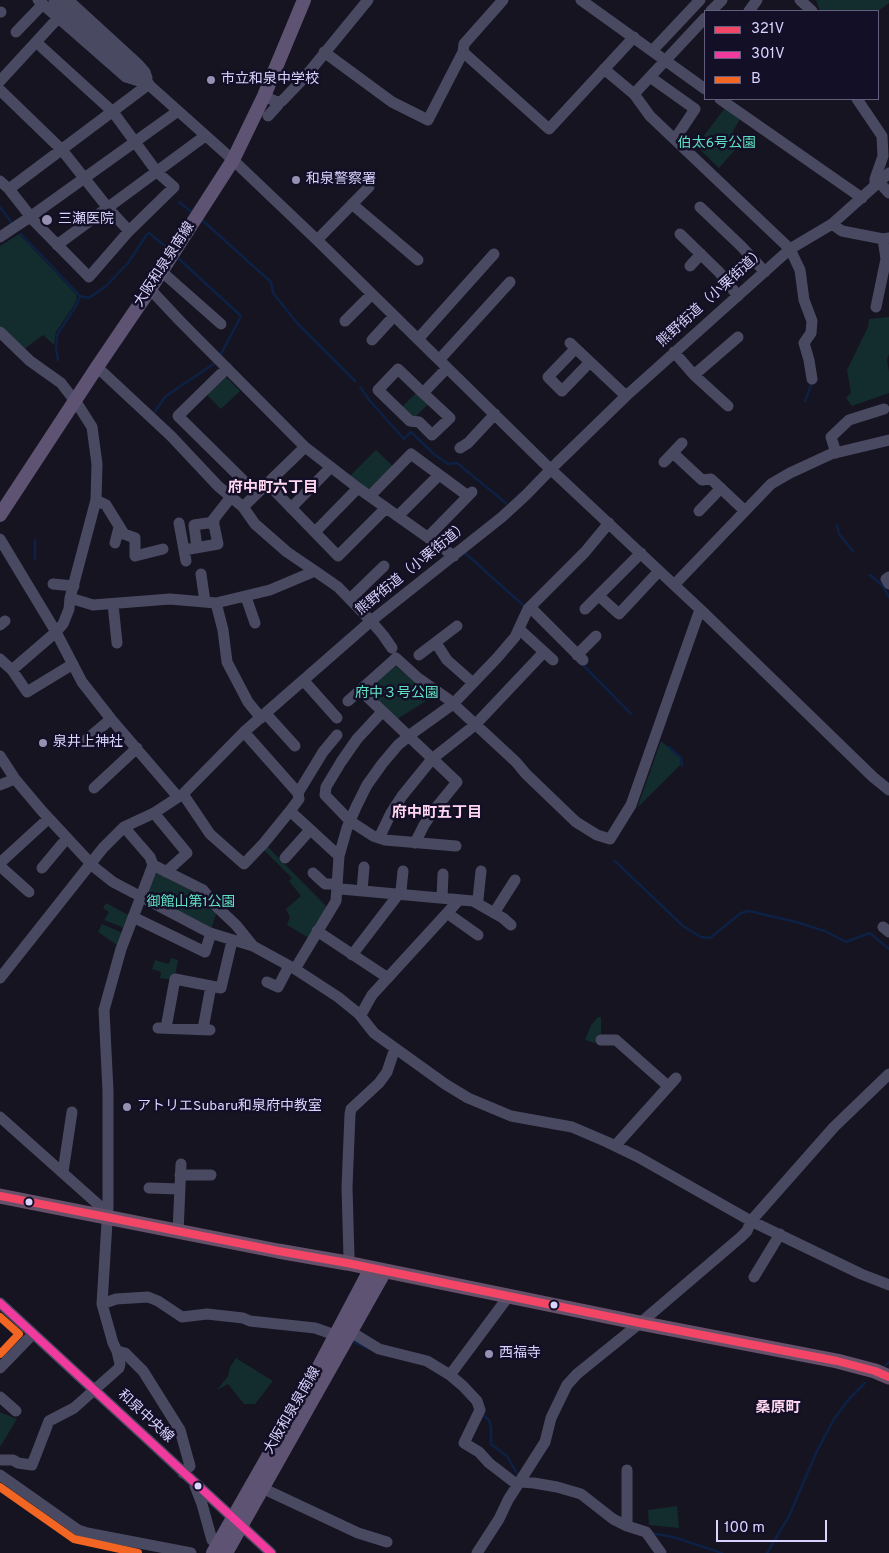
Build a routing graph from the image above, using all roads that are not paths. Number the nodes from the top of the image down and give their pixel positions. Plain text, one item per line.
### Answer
1 (68, 0) edge
2 (304, 0) edge
3 (368, 0) edge
4 (503, 0) edge
5 (581, 0) edge
6 (700, 0) edge
7 (722, 0) edge
8 (45, 1) edge
9 (801, 1) edge
10 (712, 10) edge
11 (811, 10) edge
12 (59, 17) junction
13 (704, 19) edge
14 (16, 32) dead end
15 (634, 37) junction
16 (36, 42) junction
17 (652, 51) junction
18 (324, 52) junction
19 (463, 52) junction
20 (665, 61) junction
21 (604, 69) junction
22 (650, 77) junction
23 (0, 81) edge
24 (149, 84) junction
25 (704, 88) edge
26 (0, 90) edge
27 (634, 94) junction
28 (264, 96) junction
29 (858, 100) edge
30 (727, 101) edge
31 (277, 102) junction
32 (178, 111) junction
33 (113, 112) junction
34 (268, 116) dead end
35 (205, 136) junction
36 (675, 139) junction
37 (135, 142) junction
38 (62, 150) junction
39 (232, 160) junction
40 (157, 172) junction
41 (889, 173) edge
42 (84, 178) junction
43 (0, 181) edge
44 (877, 183) junction
45 (369, 187) dead end
46 (9, 189) junction
47 (889, 193) edge
48 (862, 198) junction
49 (352, 204) junction
50 (700, 207) dead end
51 (108, 208) junction
52 (30, 217) junction
53 (832, 224) junction
54 (128, 230) junction
55 (680, 234) dead end
56 (0, 237) edge
57 (886, 238) edge
58 (317, 240) junction
59 (57, 245) junction
60 (790, 249) junction
61 (494, 254) dead end
62 (701, 254) junction
63 (416, 255) dead end
64 (690, 266) dead end
65 (161, 271) junction
66 (765, 272) junction
67 (510, 282) dead end
68 (150, 289) junction
69 (372, 294) junction
70 (738, 296) junction
71 (876, 306) dead end
72 (394, 316) junction
73 (345, 321) dead end
74 (221, 324) dead end
75 (0, 332) edge
76 (738, 337) dead end
77 (418, 339) junction
78 (372, 340) dead end
79 (674, 352) junction
80 (439, 360) junction
81 (596, 365) junction
82 (97, 367) junction
83 (227, 368) junction
84 (447, 368) junction
85 (694, 375) junction
86 (812, 379) dead end
87 (423, 393) junction
88 (626, 396) junction
89 (75, 401) junction
90 (727, 401) dead end
91 (878, 408) dead end
92 (495, 414) junction
93 (889, 440) edge
94 (682, 443) dead end
95 (305, 446) junction
96 (460, 448) dead end
97 (673, 453) junction
98 (836, 453) junction
99 (664, 462) dead end
100 (332, 467) junction
101 (551, 469) junction
102 (440, 475) junction
103 (267, 483) junction
104 (358, 488) junction
105 (720, 488) junction
106 (256, 493) junction
107 (370, 496) junction
108 (231, 497) junction
109 (96, 500) junction
110 (243, 507) junction
111 (291, 508) junction
112 (386, 508) junction
113 (699, 511) dead end
114 (744, 511) junction
115 (0, 515) edge
116 (398, 516) junction
117 (214, 522) junction
118 (179, 523) dead end
119 (609, 523) junction
120 (119, 528) junction
121 (315, 532) junction
122 (428, 537) junction
123 (0, 540) edge
124 (115, 543) dead end
125 (197, 548) junction
126 (163, 549) dead end
127 (641, 553) junction
128 (454, 556) junction
129 (384, 566) dead end
130 (659, 571) junction
131 (315, 572) junction
132 (201, 574) dead end
133 (889, 577) edge
134 (53, 584) dead end
135 (889, 584) edge
136 (674, 585) junction
137 (74, 586) junction
138 (599, 596) junction
139 (246, 597) junction
140 (70, 598) junction
141 (350, 599) junction
142 (211, 603) junction
143 (113, 604) junction
144 (530, 607) junction
145 (585, 609) dead end
146 (703, 612) junction
147 (371, 621) junction
148 (255, 623) dead end
149 (519, 628) junction
150 (455, 631) dead end
151 (56, 632) junction
152 (594, 641) dead end
153 (436, 642) junction
154 (117, 643) dead end
155 (392, 648) dead end
156 (419, 655) dead end
157 (0, 659) edge
158 (72, 664) junction
159 (12, 670) junction
160 (304, 681) junction
161 (473, 683) junction
162 (360, 690) junction
163 (348, 701) dead end
164 (454, 704) junction
165 (334, 711) dead end
166 (382, 712) junction
167 (263, 716) junction
168 (111, 719) junction
169 (475, 724) junction
170 (244, 732) junction
171 (337, 734) dead end
172 (408, 737) junction
173 (86, 740) dead end
174 (295, 746) dead end
175 (137, 748) junction
176 (0, 756) edge
177 (432, 759) junction
178 (15, 780) junction
179 (0, 785) edge
180 (94, 788) dead end
181 (889, 790) edge
182 (298, 793) junction
183 (180, 795) junction
184 (290, 811) junction
185 (154, 813) junction
186 (48, 819) junction
187 (350, 821) junction
188 (124, 827) junction
189 (310, 830) junction
190 (67, 838) junction
191 (379, 838) junction
192 (416, 842) junction
193 (456, 846) dead end
194 (339, 856) junction
195 (285, 858) dead end
196 (43, 862) dead end
197 (91, 864) junction
198 (0, 865) edge
199 (153, 865) junction
200 (364, 867) dead end
201 (480, 870) dead end
202 (403, 871) dead end
203 (166, 872) junction
204 (313, 873) dead end
205 (443, 874) dead end
206 (515, 880) dead end
207 (337, 888) junction
208 (362, 891) junction
209 (29, 892) dead end
210 (398, 895) junction
211 (140, 896) junction
212 (442, 898) junction
213 (458, 900) junction
214 (476, 902) junction
215 (447, 913) junction
216 (494, 913) junction
217 (134, 917) junction
218 (511, 925) dead end
219 (317, 931) junction
220 (211, 933) junction
221 (478, 935) dead end
222 (232, 941) junction
223 (253, 946) junction
224 (352, 955) junction
225 (292, 968) junction
226 (0, 978) edge
227 (388, 978) junction
228 (267, 982) dead end
229 (211, 986) junction
230 (359, 1014) junction
231 (601, 1040) dead end
232 (395, 1048) junction
233 (889, 1074) edge
234 (72, 1112) dead end
235 (3, 1124) edge
236 (615, 1146) junction
237 (63, 1172) junction
238 (211, 1175) dead end
239 (149, 1188) dead end
240 (179, 1189) junction
241 (0, 1196) edge
242 (107, 1213) junction
243 (752, 1221) junction
244 (178, 1232) junction
245 (780, 1234) junction
246 (347, 1263) junction
247 (378, 1269) junction
248 (754, 1277) dead end
249 (889, 1285) edge
250 (508, 1297) junction
251 (0, 1303) edge
252 (102, 1304) junction
253 (640, 1323) junction
254 (351, 1332) junction
255 (33, 1334) junction
256 (335, 1335) junction
257 (118, 1351) junction
258 (0, 1368) edge
259 (450, 1375) junction
260 (889, 1378) edge
261 (94, 1391) junction
262 (0, 1398) edge
263 (16, 1411) dead end
264 (0, 1460) edge
265 (626, 1470) dead end
266 (183, 1473) junction
267 (0, 1475) edge
268 (193, 1482) junction
269 (521, 1482) junction
270 (262, 1488) junction
271 (237, 1522) junction
272 (627, 1526) junction
273 (387, 1542) dead end
274 (212, 1547) edge
275 (191, 1553) edge
276 (226, 1553) edge
277 (271, 1553) edge
278 (477, 1553) edge
279 (660, 1553) edge

1 - 24 street
2 - 28 main road, 大阪和泉泉南線
3 - 18 street
4 - 19 street
5 - 15 street
6 - 17 street
7 - 10 street
8 - 12 street
8 - 14 street
8 - 24 street
9 - 11 street
12 - 16 street
12 - 24 street
13 - 20 street
15 - 17 street
15 - 21 street
16 - 23 street
16 - 33 street
17 - 20 street
18 - 19 street
18 - 31 street
19 - 21 street
20 - 22 street
20 - 25 street
21 - 27 street
22 - 27 street
22 - 36 street
24 - 32 street
24 - 33 street
26 - 38 street
27 - 36 street
28 - 31 street
28 - 39 main road, 大阪和泉泉南線
29 - 44 street
30 - 48 street
31 - 34 street
32 - 35 street
32 - 37 street
33 - 37 street
33 - 38 street
35 - 39 street
35 - 40 street
36 - 60 street
37 - 40 street
37 - 42 street
38 - 42 street
38 - 46 street
39 - 58 street
39 - 65 main road, 大阪和泉泉南線
40 - 51 street
40 - 54 street
41 - 44 street, 熊野街道（小栗街道）
42 - 51 street
42 - 52 street
43 - 46 street
44 - 47 street
44 - 48 street, 熊野街道（小栗街道）
45 - 49 street
46 - 52 street
48 - 53 street, 熊野街道（小栗街道）
49 - 58 street
49 - 63 street
50 - 66 street
51 - 54 street
51 - 59 street
52 - 56 street
52 - 59 street
53 - 57 street
53 - 60 street, 熊野街道（小栗街道）
54 - 59 street
55 - 62 street
57 - 71 street
58 - 69 street
60 - 66 street, 熊野街道（小栗街道）
60 - 86 street
61 - 77 street
62 - 64 street
62 - 70 street
65 - 68 main road, 大阪和泉泉南線
65 - 74 street
66 - 70 street, 熊野街道（小栗街道）
67 - 80 street
68 - 82 main road, 大阪和泉泉南線
68 - 83 street
69 - 72 street
69 - 73 street
70 - 79 street, 熊野街道（小栗街道）
72 - 77 street
72 - 78 street
75 - 89 street
76 - 85 street
77 - 80 street
79 - 85 street
79 - 88 street, 熊野街道（小栗街道）
80 - 84 street
81 - 81 street
81 - 88 street
82 - 89 main road, 大阪和泉泉南線
82 - 108 street
83 - 95 street
83 - 106 street
84 - 87 street
84 - 92 street
85 - 90 street
87 - 87 street
88 - 101 street, 熊野街道（小栗街道）
89 - 109 street
89 - 115 main road, 大阪和泉泉南線
91 - 98 street
92 - 96 street
92 - 101 street
93 - 98 street
94 - 97 street
95 - 100 street
95 - 103 street
97 - 99 street
97 - 105 street
98 - 114 street
100 - 104 street
100 - 111 street
101 - 119 street
101 - 128 street, 熊野街道（小栗街道）
102 - 107 street
102 - 116 street
102 - 122 street
103 - 106 street
103 - 111 street
104 - 107 street
104 - 121 street
105 - 113 street
105 - 114 street
106 - 110 street
107 - 112 street
108 - 110 street
108 - 117 street
109 - 120 street
109 - 137 street
110 - 131 street
111 - 121 street
112 - 116 street
112 - 121 street
114 - 136 street
116 - 122 street
117 - 125 street
117 - 125 street
118 - 125 street
119 - 127 street
119 - 144 street
120 - 124 street
120 - 126 street
122 - 128 street
123 - 151 street
127 - 130 street
127 - 138 street
128 - 147 street, 熊野街道（小栗街道）
129 - 141 street
130 - 136 street
130 - 138 street
131 - 139 street
131 - 141 street
132 - 142 street
133 - 135 street
134 - 137 street
136 - 146 street
137 - 140 street
138 - 145 street
139 - 142 street
139 - 148 street
140 - 143 street
140 - 151 street
141 - 147 street
142 - 143 street
142 - 167 street
143 - 154 street
144 - 149 street
144 - 152 street
146 - 169 street
146 - 181 street
147 - 155 street
147 - 160 street, 熊野街道（小栗街道）
149 - 161 street
149 - 169 street
150 - 153 street
151 - 158 street
151 - 159 street
153 - 156 street
153 - 161 street
157 - 159 street
158 - 159 street
158 - 168 street
160 - 165 street
160 - 167 street, 熊野街道（小栗街道）
161 - 164 street
162 - 163 street
162 - 164 street
162 - 166 street
164 - 169 street
164 - 172 street
166 - 172 street
166 - 187 street
167 - 170 street, 熊野街道（小栗街道）
167 - 174 street
168 - 173 street
168 - 175 street
169 - 177 street
170 - 182 street
170 - 183 street, 熊野街道（小栗街道）
171 - 182 street
172 - 177 street
172 - 187 street
175 - 180 street
175 - 183 street
176 - 178 street
177 - 191 street
177 - 192 street
178 - 179 street
178 - 186 street
182 - 184 street
183 - 184 street
183 - 185 street, 熊野街道（小栗街道）
184 - 189 street
185 - 188 street, 熊野街道（小栗街道）
185 - 203 street
186 - 190 street
186 - 198 street
187 - 191 street
187 - 194 street
188 - 197 street, 熊野街道（小栗街道）
188 - 199 street
189 - 194 street
189 - 195 street
190 - 196 street
190 - 197 street
191 - 192 street
192 - 193 street
194 - 207 street
197 - 211 street
197 - 226 street, 熊野街道（小栗街道）
198 - 209 street
199 - 203 street
199 - 211 street
200 - 208 street
201 - 214 street
202 - 210 street
203 - 223 street
204 - 207 street
205 - 212 street
206 - 216 street
207 - 208 street
207 - 219 street
208 - 210 street
210 - 212 street
210 - 224 street
211 - 217 street
211 - 220 street
212 - 213 street
213 - 214 street
213 - 215 street
214 - 216 street
215 - 221 street
215 - 227 street
216 - 218 street
217 - 220 street
217 - 242 street
219 - 224 street
219 - 225 street
220 - 222 street
222 - 223 street
222 - 229 street
223 - 225 street
224 - 227 street
225 - 228 street
225 - 230 street
227 - 230 street
229 - 229 street
230 - 232 street
231 - 236 street
232 - 236 street
232 - 246 street
233 - 243 street
234 - 237 street
235 - 237 street
236 - 243 street
237 - 242 street
238 - 240 street
239 - 240 street
240 - 244 street
241 - 242 highway
242 - 244 highway
242 - 252 street
243 - 245 street
243 - 253 street
244 - 246 highway
245 - 248 street
245 - 249 street
246 - 247 highway
247 - 250 highway
247 - 254 main road, 大阪和泉泉南線
247 - 256 main road, 大阪和泉泉南線
250 - 253 highway
250 - 259 street
251 - 255 street, 和泉中央線
252 - 256 street
252 - 257 street
253 - 260 highway
253 - 269 street
254 - 259 street
254 - 270 main road, 大阪和泉泉南線
255 - 258 street
255 - 261 street, 和泉中央線
256 - 271 main road, 大阪和泉泉南線
257 - 261 street
257 - 266 street
259 - 269 street
261 - 264 street
261 - 266 street, 和泉中央線
262 - 263 street
265 - 272 street
266 - 268 street, 和泉中央線
267 - 275 street
268 - 271 street, 和泉中央線
268 - 274 street
269 - 272 street
269 - 278 street
270 - 271 main road, 大阪和泉泉南線
270 - 273 street
271 - 274 main road, 大阪和泉泉南線
271 - 276 main road, 大阪和泉泉南線
271 - 277 street, 和泉中央線
272 - 279 street

